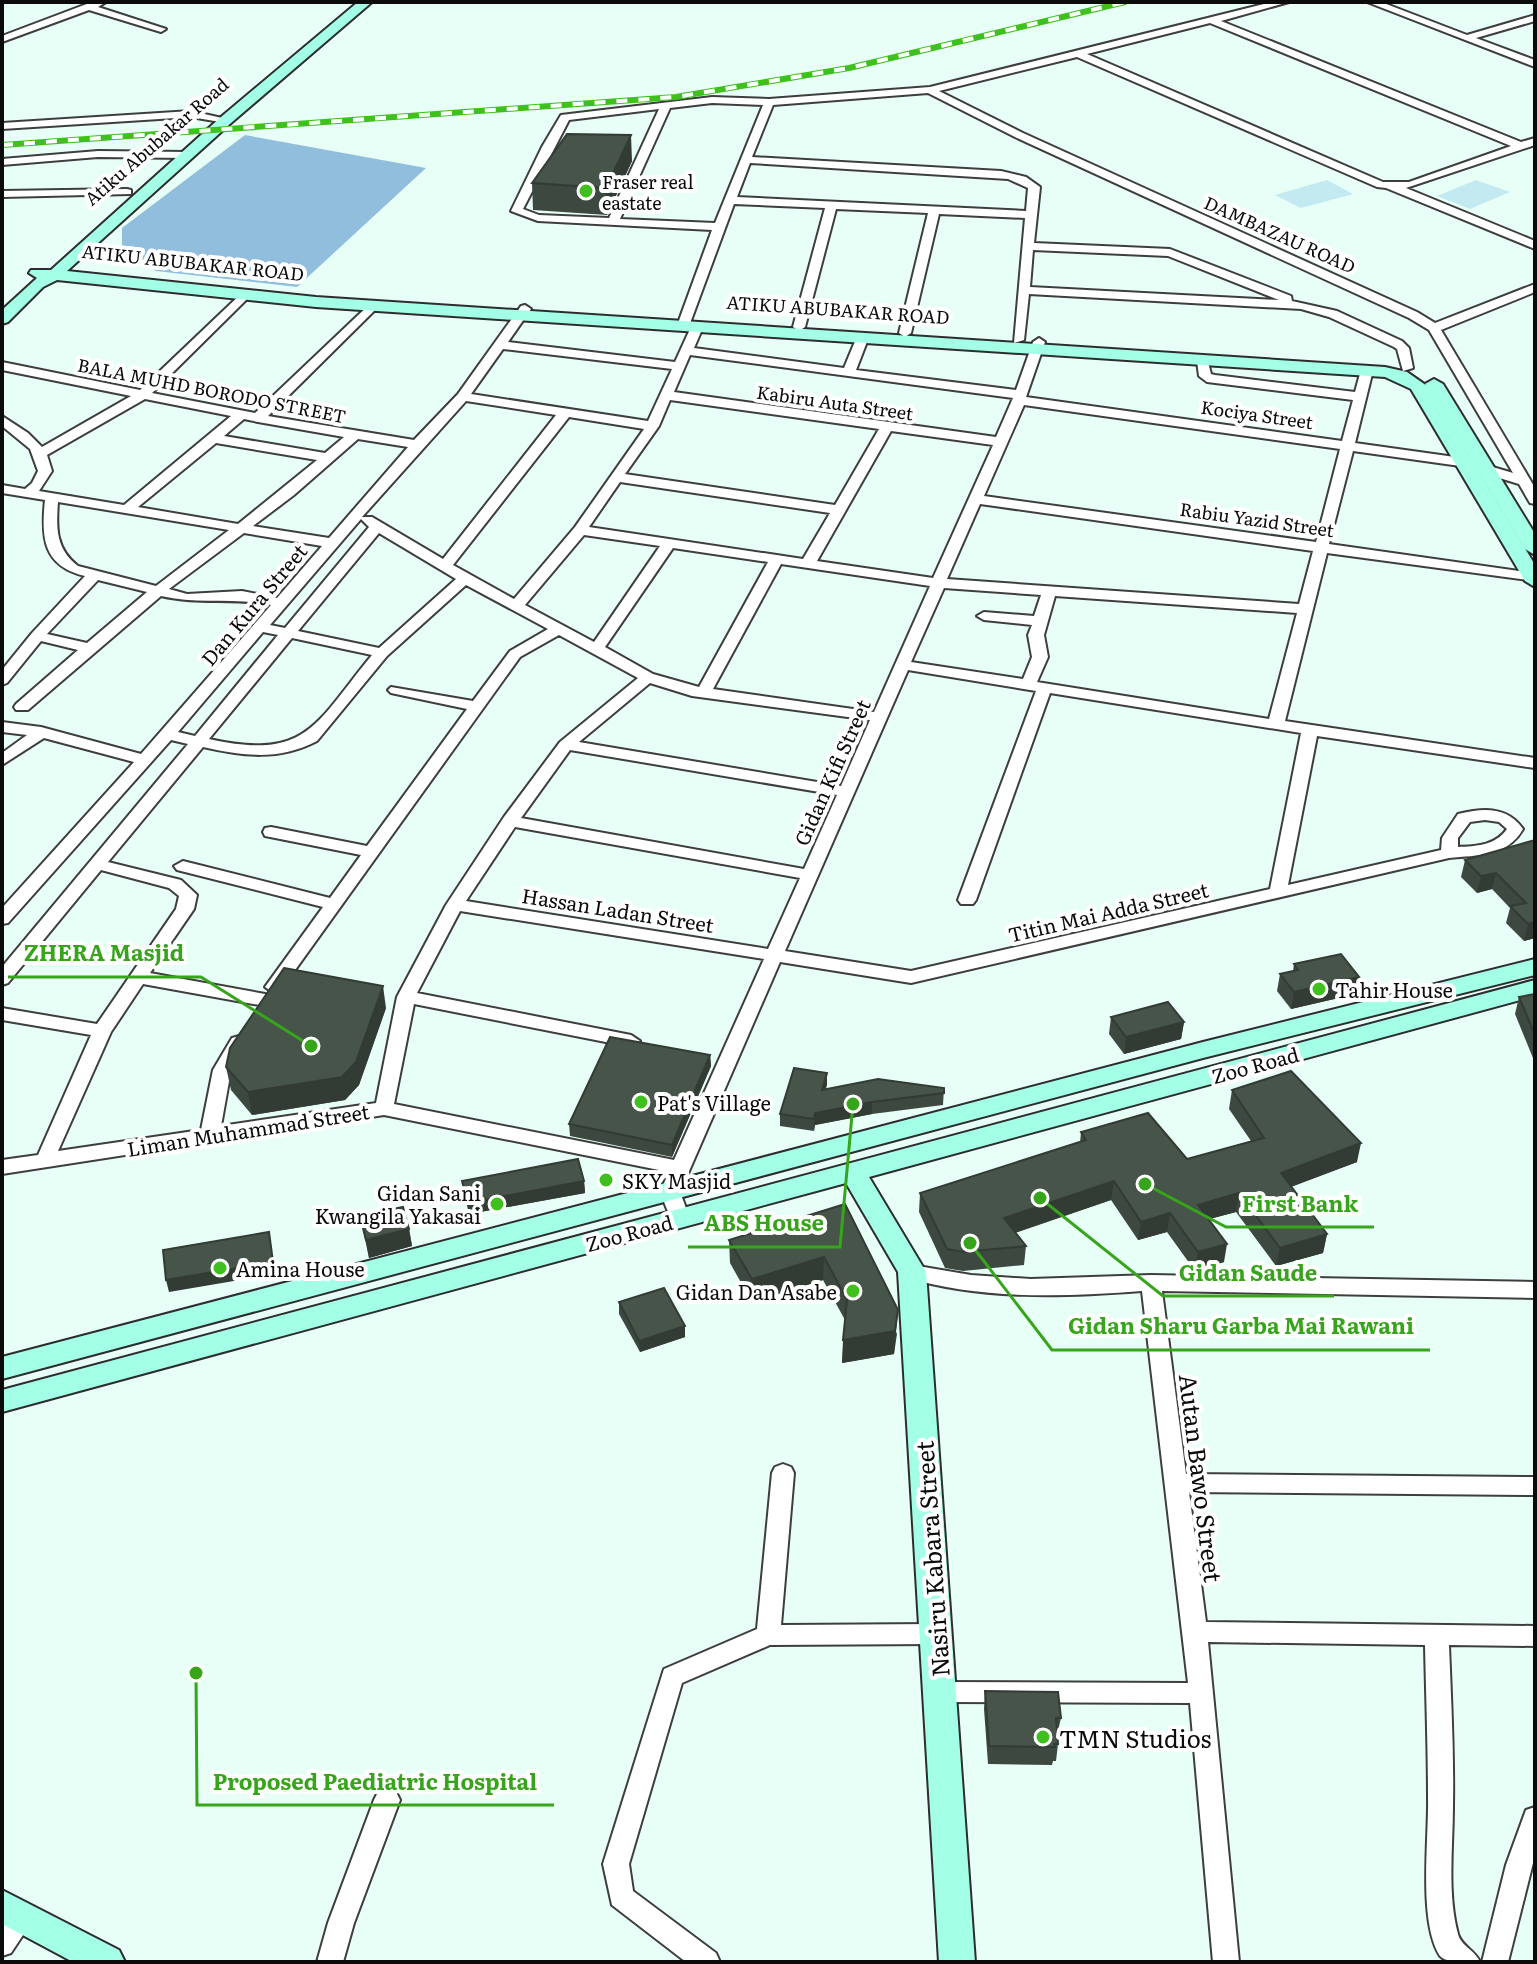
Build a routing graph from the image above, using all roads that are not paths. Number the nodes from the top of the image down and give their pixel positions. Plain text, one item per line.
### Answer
1 (101, 2) edge
2 (350, 2) edge
3 (366, 2) edge
4 (1284, 2) edge
5 (1372, 2) edge
6 (89, 7) junction
7 (1535, 18) edge
8 (1211, 20) junction
9 (161, 29) dead end
10 (1466, 38) junction
11 (2, 39) edge
12 (1077, 53) junction
13 (1535, 64) edge
14 (930, 90) junction
15 (769, 102) junction
16 (666, 105) junction
17 (215, 121) junction
18 (2, 128) edge
19 (1535, 141) edge
20 (1521, 146) junction
21 (169, 154) junction
22 (188, 155) junction
23 (746, 160) junction
24 (2, 162) edge
25 (1389, 186) junction
26 (127, 192) junction
27 (2, 194) edge
28 (730, 200) junction
29 (832, 204) junction
30 (934, 210) junction
31 (1030, 215) junction
32 (614, 220) junction
33 (719, 227) junction
34 (1535, 245) edge
35 (1027, 246) junction
36 (46, 273) junction
37 (1535, 288) edge
38 (1023, 290) junction
39 (243, 296) junction
40 (1374, 297) junction
41 (1361, 303) dead end
42 (1302, 305) junction
43 (372, 306) junction
44 (1347, 308) dead end
45 (522, 312) junction
46 (1333, 314) junction
47 (2, 319) edge
48 (689, 324) junction
49 (799, 327) junction
50 (1434, 328) junction
51 (905, 333) junction
52 (862, 339) junction
53 (1018, 340) junction
54 (500, 345) junction
55 (1039, 346) junction
56 (685, 351) junction
57 (1203, 361) junction
58 (2, 366) edge
59 (678, 366) junction
60 (1407, 368) junction
61 (1367, 370) junction
62 (848, 373) junction
63 (142, 395) junction
64 (665, 395) junction
65 (463, 397) junction
66 (1020, 397) junction
67 (1360, 397) junction
68 (565, 413) junction
69 (241, 415) junction
70 (258, 418) junction
71 (2, 420) edge
72 (652, 426) junction
73 (886, 428) junction
74 (353, 436) junction
75 (212, 438) junction
76 (1001, 442) junction
77 (1348, 444) junction
78 (417, 445) junction
79 (41, 453) junction
80 (328, 458) junction
81 (1462, 462) junction
82 (1488, 469) junction
83 (616, 477) junction
84 (1523, 481) junction
85 (2, 489) edge
86 (28, 493) junction
87 (52, 497) junction
88 (975, 499) junction
89 (1535, 500) edge
90 (127, 509) junction
91 (839, 510) junction
92 (356, 514) junction
93 (377, 526) junction
94 (242, 528) junction
95 (580, 530) junction
96 (331, 543) junction
97 (669, 544) junction
98 (1321, 546) junction
99 (1535, 549) edge
100 (776, 560) junction
101 (807, 565) junction
102 (445, 566) junction
103 (94, 575) junction
104 (465, 578) junction
105 (1534, 579) edge
106 (938, 583) junction
107 (160, 590) junction
108 (1049, 591) junction
109 (281, 603) junction
110 (516, 606) junction
111 (1306, 609) junction
112 (984, 616) dead end
113 (1040, 621) junction
114 (260, 627) junction
115 (559, 629) junction
116 (290, 633) junction
117 (37, 636) junction
118 (92, 649) junction
119 (596, 649) junction
120 (382, 653) junction
121 (903, 665) junction
122 (648, 677) junction
123 (2, 680) edge
124 (1037, 686) junction
125 (396, 690) dead end
126 (704, 692) junction
127 (477, 706) junction
128 (22, 707) dead end
129 (879, 717) junction
130 (1276, 724) junction
131 (2, 727) edge
132 (1310, 730) junction
133 (41, 732) junction
134 (167, 734) junction
135 (199, 740) junction
136 (566, 745) junction
137 (2, 760) edge
138 (145, 760) junction
139 (1535, 763) edge
140 (847, 792) junction
141 (510, 821) junction
142 (271, 832) dead end
143 (371, 852) junction
144 (1449, 853) dead end
145 (96, 864) junction
146 (183, 866) dead end
147 (810, 875) junction
148 (2, 892) edge
149 (1278, 894) junction
150 (20, 898) junction
151 (967, 900) dead end
152 (333, 904) junction
153 (455, 905) junction
154 (2, 919) edge
155 (774, 957) junction
156 (1535, 967) edge
157 (138, 977) junction
158 (2, 979) edge
159 (1535, 988) edge
160 (406, 997) junction
161 (258, 1011) junction
162 (2, 1014) edge
163 (102, 1031) junction
164 (651, 1045) edge
165 (384, 1108) junction
166 (210, 1135) junction
167 (45, 1160) junction
168 (2, 1167) edge
169 (853, 1172) junction
170 (676, 1180) junction
171 (680, 1219) junction
172 (912, 1272) junction
173 (1151, 1283) junction
174 (1535, 1290) edge
175 (2, 1368) edge
176 (2, 1401) edge
177 (783, 1473) dead end
178 (1176, 1483) junction
179 (1535, 1486) edge
180 (1195, 1632) junction
181 (936, 1634) junction
182 (768, 1635) junction
183 (1437, 1636) junction
184 (1535, 1636) edge
185 (940, 1692) junction
186 (1201, 1693) junction
187 (387, 1800) dead end
188 (1535, 1818) edge
189 (1527, 1864) edge
190 (9, 1922) edge
191 (107, 1962) edge
192 (330, 1962) edge
193 (707, 1962) edge
194 (957, 1962) edge
195 (1226, 1962) edge
196 (1467, 1962) edge
197 (1495, 1962) edge

1 - 6 street
2 - 17 street, Atiku Abubakar Road
3 - 17 street
4 - 8 street
5 - 10 street
6 - 9 street
6 - 11 street
7 - 10 street
8 - 12 street
8 - 20 street
10 - 13 street
12 - 14 street
12 - 25 street
14 - 15 street
14 - 40 street, DAMBAZAU ROAD
15 - 16 street
15 - 23 street
16 - 32 street
16 - 32 street
17 - 18 street
17 - 21 street, Atiku Abubakar Road
17 - 22 street
19 - 20 street
20 - 25 street
21 - 22 street
21 - 24 street
21 - 26 street, Atiku Abubakar Road
22 - 36 street
23 - 28 street
23 - 31 street
25 - 34 street
26 - 27 street
26 - 36 street, Atiku Abubakar Road
28 - 29 street
28 - 33 street
29 - 30 street
29 - 49 street
30 - 31 street
30 - 51 street
31 - 35 street
32 - 33 street
33 - 48 street
35 - 38 street
35 - 42 street
36 - 39 street
36 - 45 street, ATIKU ABUBAKAR ROAD
36 - 47 street, Atiku Abubakar Road
37 - 50 street
38 - 42 street
38 - 53 street
39 - 43 street
39 - 63 street
40 - 41 street
40 - 50 street, DAMBAZAU ROAD
42 - 46 street
43 - 45 street
43 - 70 street
44 - 46 street
45 - 48 street
45 - 54 street, Dan Kura Street
46 - 60 street
48 - 49 street, ATIKU ABUBAKAR ROAD
48 - 52 street
48 - 56 street
49 - 51 street, ATIKU ABUBAKAR ROAD
50 - 84 street
51 - 53 street, ATIKU ABUBAKAR ROAD
52 - 55 street
52 - 62 street
53 - 55 street, ATIKU ABUBAKAR ROAD
54 - 59 street
54 - 65 street, Dan Kura Street
55 - 57 street
55 - 60 street, ATIKU ABUBAKAR ROAD
55 - 66 street, Gidan Kifi Street
56 - 59 street
56 - 62 street, Kociya Street
57 - 61 street
57 - 67 street
58 - 63 street, BALA MUHD BORODO STREET
59 - 64 street
60 - 82 street, ATIKU ABUBAKAR ROAD
61 - 67 street
61 - 81 street
62 - 66 street, Kociya Street
63 - 69 street, BALA MUHD BORODO STREET
63 - 79 street
64 - 72 street
64 - 73 street, Kabiru Auta Street
65 - 68 street
65 - 78 street, Dan Kura Street
66 - 76 street, Gidan Kifi Street
66 - 77 street, Kociya Street
67 - 77 street
68 - 72 street
68 - 102 street
69 - 70 street, BALA MUHD BORODO STREET
69 - 75 street
70 - 74 street, BALA MUHD BORODO STREET
71 - 79 street
72 - 83 street
73 - 76 street, Kabiru Auta Street
73 - 91 street
74 - 78 street, BALA MUHD BORODO STREET
74 - 80 street
75 - 80 street
75 - 90 street
76 - 88 street, Gidan Kifi Street
77 - 81 street, Kociya Street
77 - 98 street
78 - 92 street, Dan Kura Street
79 - 86 street
80 - 94 street
81 - 82 street, Kociya Street
81 - 105 street
82 - 84 street, Kociya Street
82 - 99 street, ATIKU ABUBAKAR ROAD
83 - 91 street
83 - 95 street
84 - 89 street
85 - 86 street
86 - 87 street
87 - 90 street
87 - 103 street
88 - 98 street, Rabiu Yazid Street
88 - 106 street, Gidan Kifi Street
90 - 94 street
91 - 101 street
92 - 93 street
92 - 96 street, Dan Kura Street
93 - 102 street
93 - 116 street
94 - 96 street
94 - 107 street
95 - 97 street
95 - 110 street
96 - 109 street, Dan Kura Street
97 - 100 street
97 - 119 street
98 - 105 street, Rabiu Yazid Street
98 - 111 street
100 - 101 street
100 - 126 street
101 - 106 street
102 - 104 street
103 - 107 street
103 - 117 street
104 - 110 street
104 - 120 street
106 - 108 street
106 - 121 street, Gidan Kifi Street
107 - 109 street
107 - 118 street
108 - 111 street
108 - 113 street
109 - 114 street, Dan Kura Street
110 - 115 street
111 - 130 street
112 - 113 street
113 - 124 street
114 - 116 street
114 - 134 street, Dan Kura Street
115 - 119 street
115 - 127 street
116 - 120 street
116 - 135 street
117 - 118 street
117 - 123 street
118 - 128 street
119 - 122 street
120 - 135 street
121 - 124 street
121 - 129 street, Gidan Kifi Street
122 - 126 street
122 - 136 street
124 - 130 street
124 - 151 street
125 - 127 street
126 - 129 street
127 - 143 street
129 - 140 street, Gidan Kifi Street
130 - 132 street
131 - 133 street
132 - 139 street
132 - 149 street
133 - 137 street
133 - 138 street
134 - 135 street
134 - 138 street, Dan Kura Street
135 - 145 street
136 - 140 street
136 - 141 street
138 - 150 street, Dan Kura Street
140 - 147 street, Gidan Kifi Street
141 - 147 street
141 - 153 street
142 - 143 street
143 - 152 street
144 - 149 street, Titin Mai Adda Street
145 - 157 street
145 - 158 street
146 - 152 street
147 - 155 street, Gidan Kifi Street
148 - 150 street
149 - 155 street, Titin Mai Adda Street
150 - 154 street, Dan Kura Street
152 - 161 street
153 - 155 street, Hassan Ladan Street
153 - 160 street
155 - 170 street, Gidan Kifi Street
156 - 170 street, Zoo Road
157 - 161 street
157 - 163 street
159 - 169 street, Zoo Road
160 - 164 street
160 - 165 street
161 - 166 street
162 - 163 street
163 - 167 street
165 - 166 street, Liman Muhammad Street
165 - 170 street, Liman Muhammad Street
166 - 167 street, Liman Muhammad Street
167 - 168 street, Liman Muhammad Street
169 - 171 street, Zoo Road
169 - 172 street, Nasiru Kabara Street
170 - 171 street
170 - 175 street, Zoo Road
171 - 176 street, Zoo Road
172 - 173 street
172 - 181 street, Nasiru Kabara Street
173 - 174 street
173 - 178 street, Autan Bawo Street
177 - 182 street
178 - 179 street
178 - 180 street, Autan Bawo Street
180 - 183 street
180 - 186 street, Autan Bawo Street
181 - 182 street
181 - 185 street, Nasiru Kabara Street
182 - 193 street
183 - 184 street
183 - 196 street
185 - 186 street
185 - 194 street, Nasiru Kabara Street
186 - 195 street, Autan Bawo Street
187 - 192 street
188 - 189 street
189 - 197 street
190 - 191 street

